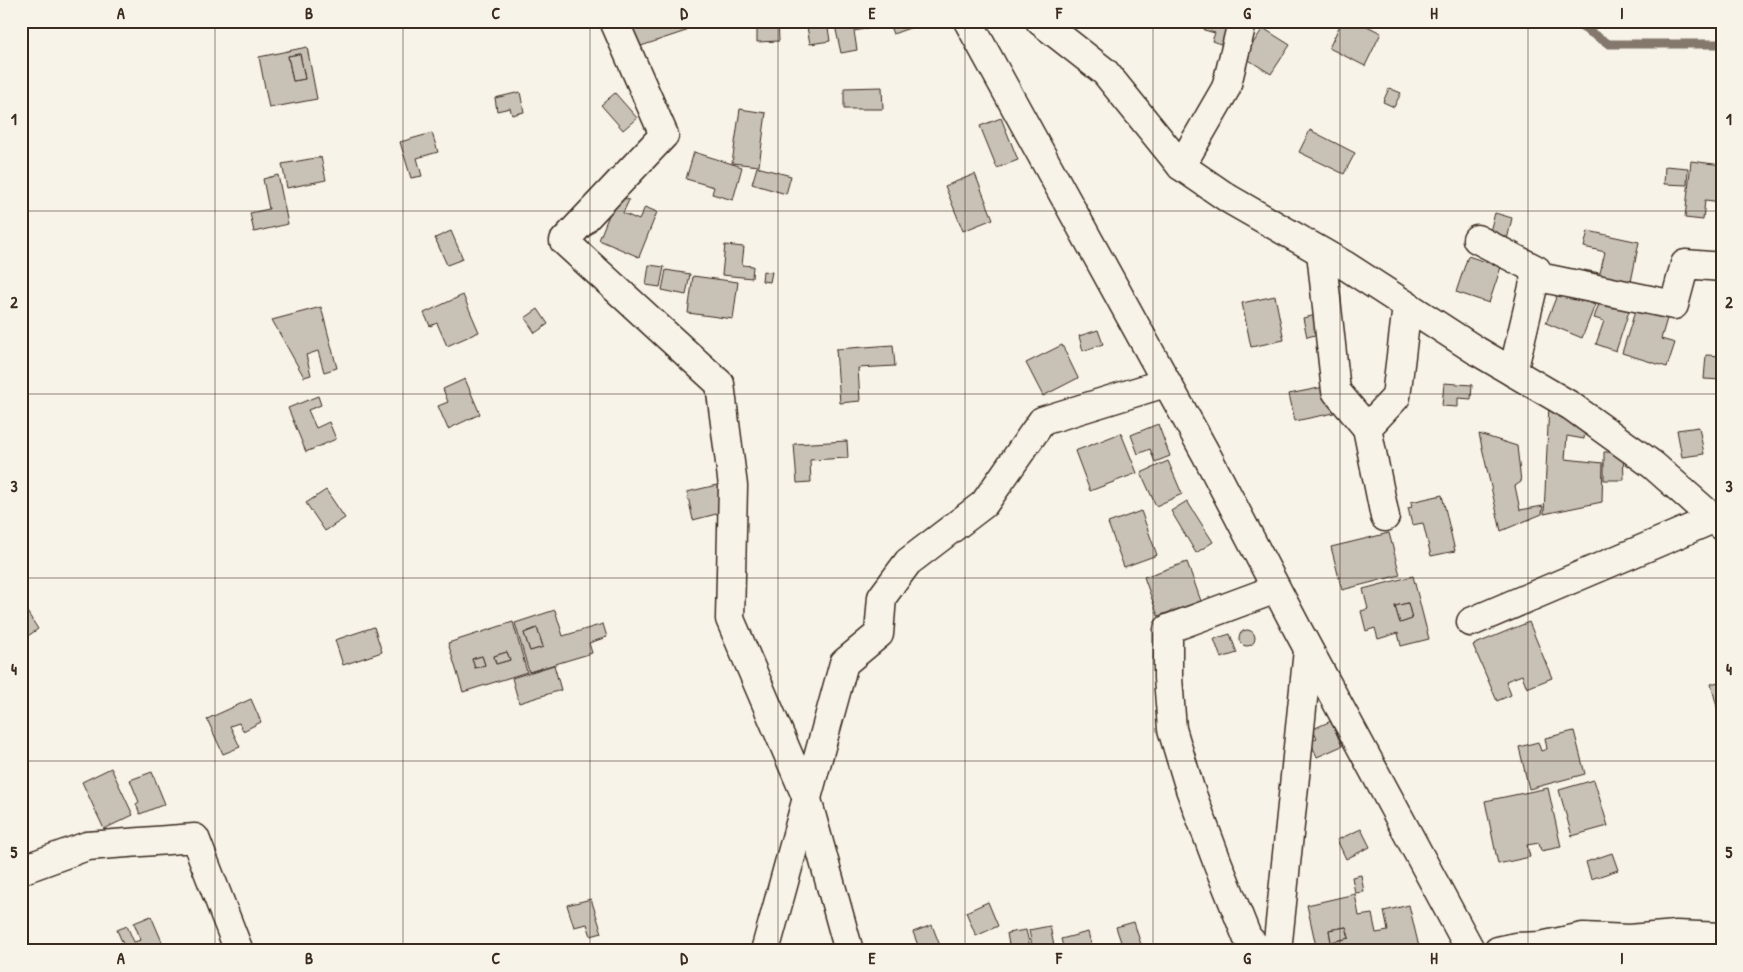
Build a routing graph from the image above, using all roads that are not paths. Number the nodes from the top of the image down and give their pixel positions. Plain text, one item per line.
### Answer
1 (614, 21) edge
2 (968, 21) edge
3 (1040, 21) edge
4 (1241, 27) dead end
5 (1181, 166) junction
6 (1478, 240) dead end
7 (1321, 252) junction
8 (1722, 267) edge
9 (1534, 276) junction
10 (1408, 306) junction
11 (1513, 372) junction
12 (1165, 383) junction
13 (1367, 428) junction
14 (1385, 517) dead end
15 (1718, 522) edge
16 (1276, 589) junction
17 (1471, 622) dead end
18 (1308, 650) junction
19 (806, 796) junction
20 (21, 870) edge
21 (1722, 937) edge
22 (239, 951) edge
23 (765, 951) edge
24 (849, 951) edge
25 (1260, 951) edge
26 (1276, 951) edge
27 (1471, 951) edge
28 (1498, 951) edge

1 - 19 street
2 - 12 street
3 - 5 street
4 - 5 street
5 - 7 street
6 - 9 street
7 - 10 street
7 - 13 street
8 - 9 street
9 - 11 street
10 - 11 street
10 - 13 street
11 - 15 street
12 - 16 street
12 - 19 street
13 - 14 street
15 - 17 street
16 - 18 street
16 - 25 street
18 - 26 street
18 - 27 street
19 - 23 street
19 - 24 street
20 - 22 street
21 - 28 street

